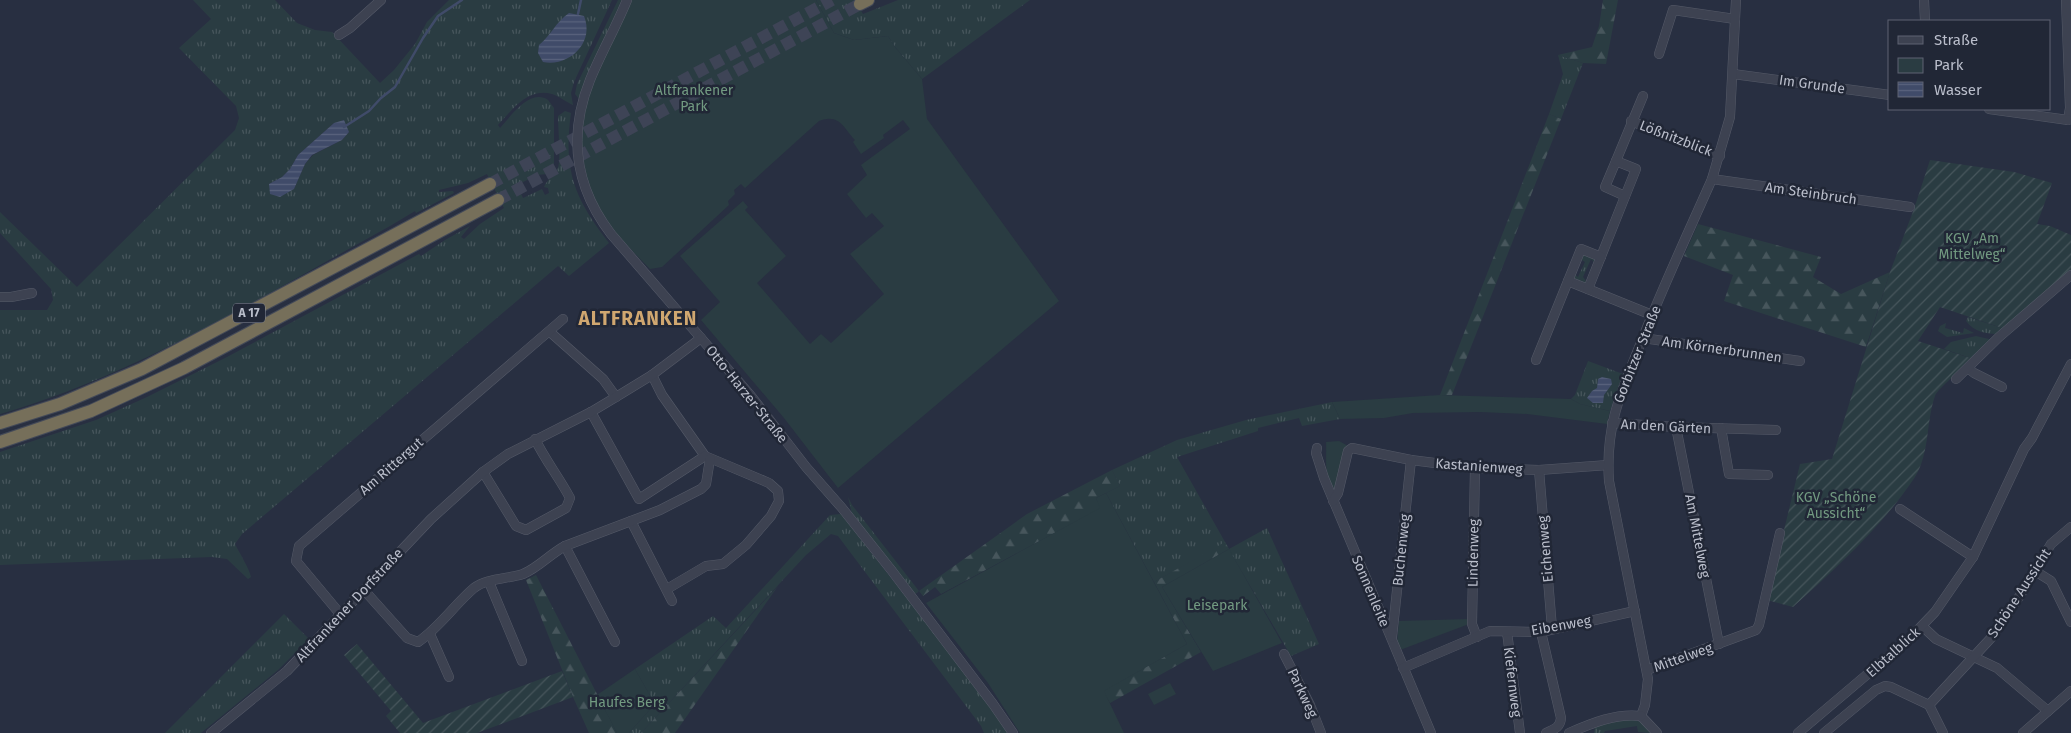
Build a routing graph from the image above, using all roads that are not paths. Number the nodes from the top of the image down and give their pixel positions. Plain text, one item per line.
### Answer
1 (381, 0) edge
2 (627, 0) edge
3 (1674, 0) edge
4 (1736, 0) edge
5 (1924, 0) edge
6 (2066, 0) edge
7 (1673, 10) junction
8 (1735, 19) junction
9 (1925, 20) edge
10 (339, 34) dead end
11 (1659, 54) dead end
12 (2070, 60) edge
13 (1734, 74) junction
14 (1888, 95) edge
15 (1643, 96) dead end
16 (1994, 110) edge
17 (1631, 121) junction
18 (2069, 124) edge
19 (1720, 156) junction
20 (1616, 161) junction
21 (1712, 179) junction
22 (490, 184) tunnel mouth
23 (1625, 196) junction
24 (498, 200) tunnel mouth
25 (1910, 207) dead end
26 (1601, 257) junction
27 (2071, 275) edge
28 (1568, 281) junction
29 (1588, 290) junction
30 (32, 293) dead end
31 (0, 297) edge
32 (1652, 315) junction
33 (563, 319) dead end
34 (550, 332) junction
35 (701, 338) junction
36 (1643, 338) junction
37 (1536, 360) dead end
38 (1800, 361) dead end
39 (2071, 364) edge
40 (1968, 368) junction
41 (652, 375) junction
42 (1956, 379) dead end
43 (2002, 387) dead end
44 (616, 397) junction
45 (591, 412) junction
46 (0, 423) edge
47 (1612, 423) junction
48 (1676, 427) junction
49 (1720, 428) junction
50 (1776, 430) dead end
51 (535, 439) junction
52 (0, 442) edge
53 (1317, 448) dead end
54 (708, 458) junction
55 (1411, 460) junction
56 (1608, 465) junction
57 (1475, 468) junction
58 (1539, 470) junction
59 (483, 472) junction
60 (1768, 475) dead end
61 (1333, 500) junction
62 (1900, 509) dead end
63 (632, 521) junction
64 (2071, 527) edge
65 (1780, 533) dead end
66 (565, 546) junction
67 (1972, 557) junction
68 (2035, 571) junction
69 (490, 582) junction
70 (667, 589) junction
71 (364, 590) junction
72 (672, 601) dead end
73 (1635, 610) junction
74 (341, 615) junction
75 (2071, 622) edge
76 (1922, 626) junction
77 (1552, 628) junction
78 (1507, 632) junction
79 (1541, 632) junction
80 (430, 634) junction
81 (1477, 637) junction
82 (1392, 640) junction
83 (615, 642) dead end
84 (1719, 644) junction
85 (1284, 654) dead end
86 (1974, 657) junction
87 (522, 661) dead end
88 (1403, 668) junction
89 (1647, 670) junction
90 (449, 677) dead end
91 (2071, 691) edge
92 (1929, 705) junction
93 (2048, 711) junction
94 (1641, 716) junction
95 (211, 733) edge
96 (1013, 733) edge
97 (1321, 733) edge
98 (1430, 733) edge
99 (1520, 733) edge
100 (1546, 733) edge
101 (1569, 733) edge
102 (1657, 733) edge
103 (1798, 733) edge
104 (1824, 733) edge
105 (1943, 733) edge
106 (2023, 733) edge

1 - 10 street
2 - 35 street, Otto-Harzer-Straße
3 - 7 street
4 - 8 street, Gorbitzer Straße
5 - 9 street
6 - 12 street
7 - 8 street
7 - 11 street
8 - 13 street, Gorbitzer Straße
12 - 18 street
13 - 14 street, Im Grunde
13 - 19 street, Gorbitzer Straße
15 - 17 street, Lößnitzblick
16 - 18 street
17 - 19 street, Lößnitzblick
17 - 20 street, Lößnitzblick
19 - 21 street, Gorbitzer Straße
20 - 23 street, Lößnitzblick
20 - 23 street
21 - 25 street, Am Steinbruch
21 - 32 street, Gorbitzer Straße
22 - 46 highway, A 17
23 - 26 street
24 - 52 highway, A 17
26 - 28 street
26 - 29 street
27 - 40 street
28 - 29 street
28 - 37 street
29 - 32 street
30 - 31 street
32 - 36 street, Gorbitzer Straße
33 - 34 street, Am Rittergut
34 - 44 street
34 - 74 street, Am Rittergut
35 - 41 street, Altfrankener Dorfstraße
35 - 96 street, Otto-Harzer-Straße
36 - 38 street, Am Körnerbrunnen
36 - 47 street, Gorbitzer Straße
39 - 67 street, Elbtalblick
40 - 42 street
40 - 43 street
41 - 44 street, Altfrankener Dorfstraße
41 - 54 street
44 - 45 street, Altfrankener Dorfstraße
45 - 51 street, Altfrankener Dorfstraße
45 - 54 street
47 - 48 street, An den Gärten
47 - 56 street, Gorbitzer Straße
48 - 49 street, An den Gärten
48 - 84 street, Am Mittelweg
49 - 50 street, An den Gärten
49 - 60 street, An den Gärten
51 - 59 street, Altfrankener Dorfstraße
51 - 59 street
53 - 61 street, Sonnenleite
54 - 63 street
54 - 70 street
55 - 57 street, Kastanienweg
55 - 61 street, Kastanienweg
55 - 82 street, Buchenweg
56 - 58 street, Kastanienweg
56 - 73 street, Gorbitzer Straße
57 - 58 street, Kastanienweg
57 - 81 street, Lindenweg
58 - 77 street, Eichenweg
59 - 71 street, Altfrankener Dorfstraße
61 - 82 street, Sonnenleite
62 - 67 street
63 - 66 street
63 - 70 street
64 - 68 street, Schöne Aussicht
65 - 84 street
66 - 69 street
66 - 83 street
67 - 76 street, Elbtalblick
68 - 75 street
68 - 86 street, Schöne Aussicht
69 - 80 street
69 - 87 street
70 - 72 street
71 - 74 street, Altfrankener Dorfstraße
71 - 80 street
73 - 77 street, Eibenweg
73 - 89 street, Gorbitzer Straße
74 - 95 street, Altfrankener Dorfstraße
76 - 86 street
76 - 103 street, Elbtalblick
77 - 79 street, Eibenweg
78 - 79 street, Eibenweg
78 - 81 street, Eibenweg
78 - 99 street, Kiefernweg
79 - 100 street
80 - 90 street
81 - 88 street, Eibenweg
82 - 88 street, Sonnenleite
84 - 89 street, Mittelweg
85 - 97 street, Parkweg
86 - 92 street, Schöne Aussicht
86 - 93 street
88 - 98 street, Sonnenleite
89 - 94 street, Gorbitzer Straße
91 - 93 street
92 - 104 street
92 - 105 street
93 - 106 street
94 - 101 street
94 - 102 street

